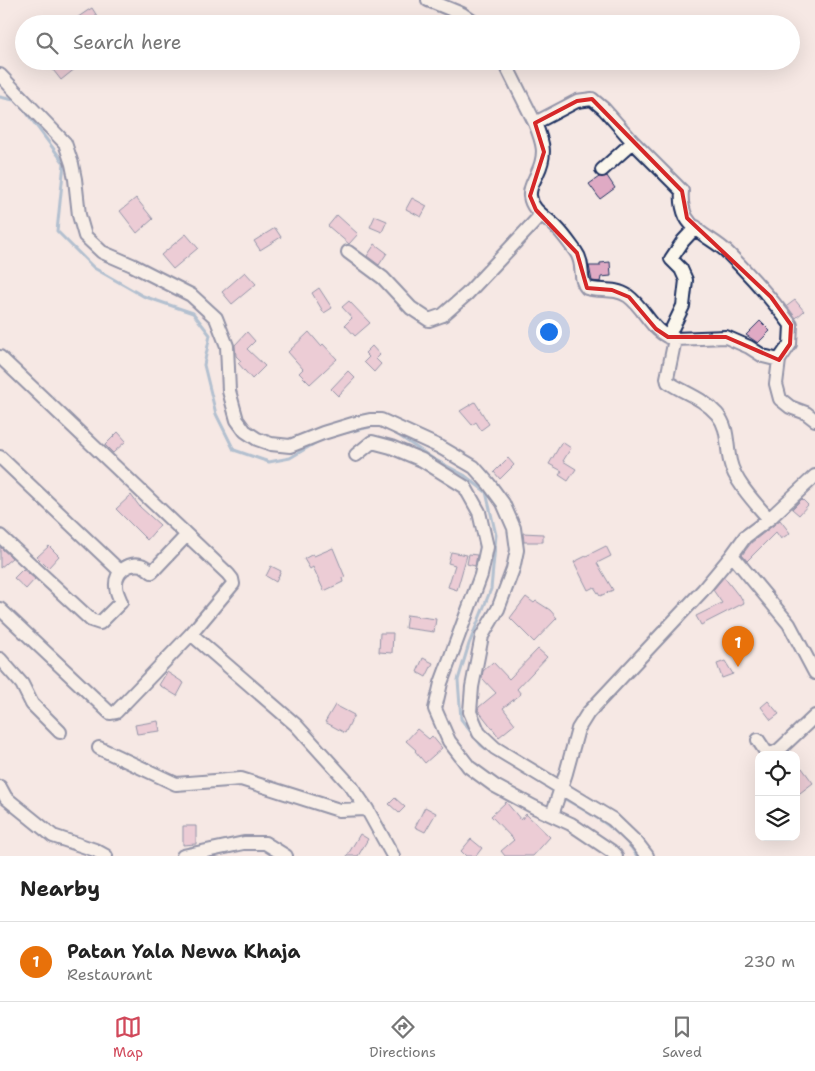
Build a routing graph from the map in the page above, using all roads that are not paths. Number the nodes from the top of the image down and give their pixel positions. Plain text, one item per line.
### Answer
1 (428, 0) edge
2 (463, 15) edge
3 (508, 70) edge
4 (0, 75) edge
5 (535, 123) junction
6 (633, 142) junction
7 (602, 170) dead end
8 (541, 215) junction
9 (696, 227) junction
10 (348, 252) dead end
11 (672, 338) junction
12 (0, 357) edge
13 (779, 360) junction
14 (815, 420) edge
15 (356, 455) dead end
16 (0, 457) edge
17 (815, 476) edge
18 (769, 519) junction
19 (0, 536) edge
20 (186, 536) junction
21 (732, 556) junction
22 (120, 572) junction
23 (0, 609) edge
24 (191, 634) junction
25 (0, 659) edge
26 (815, 672) edge
27 (815, 716) edge
28 (60, 732) dead end
29 (758, 740) dead end
30 (99, 748) dead end
31 (561, 790) junction
32 (2, 793) edge
33 (367, 809) junction
34 (554, 811) junction
35 (614, 853) edge
36 (106, 856) edge
37 (183, 856) edge
38 (286, 856) edge
39 (393, 856) edge
40 (599, 856) edge
41 (647, 856) edge

1 - 2 street
3 - 5 street
4 - 31 street
5 - 6 street
5 - 8 street
6 - 7 street
6 - 9 street
8 - 10 street
8 - 11 street
9 - 11 street
9 - 13 street
11 - 13 street
11 - 18 street
12 - 20 street
13 - 14 street
15 - 34 street
16 - 22 street
17 - 18 street
18 - 21 street
19 - 22 street
20 - 22 street
20 - 24 street
21 - 26 street
21 - 31 street
23 - 24 street
24 - 33 street
25 - 28 street
27 - 29 street
30 - 33 street
31 - 34 street
31 - 41 street
32 - 36 street
33 - 39 street
34 - 35 street
35 - 40 street
37 - 38 street

